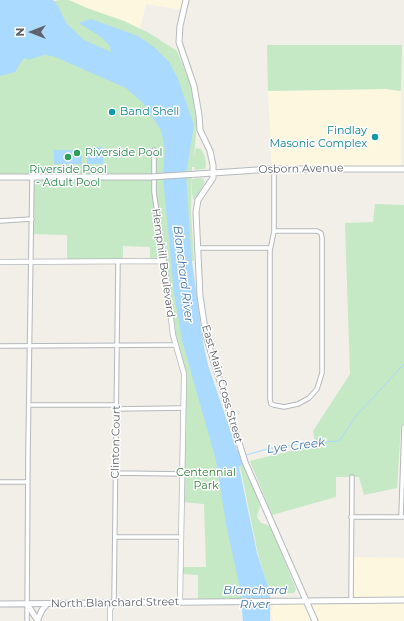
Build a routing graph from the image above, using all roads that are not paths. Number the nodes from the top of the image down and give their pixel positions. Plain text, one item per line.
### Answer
1 (186, 0) edge
2 (154, 150) dead end
3 (34, 167) dead end
4 (274, 169) junction
5 (404, 169) edge
6 (213, 172) junction
7 (0, 177) edge
8 (32, 177) junction
9 (32, 219) junction
10 (0, 220) edge
11 (274, 231) junction
12 (198, 248) junction
13 (270, 248) junction
14 (31, 261) junction
15 (118, 261) junction
16 (164, 261) junction
17 (0, 262) edge
18 (117, 345) junction
19 (175, 345) junction
20 (0, 346) edge
21 (30, 346) junction
22 (29, 405) junction
23 (116, 407) junction
24 (183, 408) junction
25 (404, 427) edge
26 (116, 473) junction
27 (182, 474) junction
28 (352, 477) dead end
29 (0, 482) edge
30 (28, 482) junction
31 (351, 517) junction
32 (403, 517) edge
33 (115, 537) junction
34 (181, 537) junction
35 (306, 600) junction
36 (351, 600) junction
37 (404, 600) edge
38 (180, 601) junction
39 (114, 603) junction
40 (0, 604) edge
41 (27, 604) junction
42 (47, 604) junction
43 (27, 621) edge
44 (38, 621) edge
45 (110, 621) edge
46 (314, 621) edge

1 - 6 main road
2 - 16 street, Hemphill Boulevard
3 - 8 street
4 - 5 main road, Osborn Avenue
4 - 6 main road, Osborn Avenue
4 - 11 street
6 - 8 main road, Osborn Avenue, bridge
6 - 12 main road, East Main Cross Street
7 - 8 main road, Osborn Avenue
8 - 9 street
9 - 10 street
9 - 14 street
11 - 13 street
11 - 13 street
12 - 13 street
12 - 35 main road, East Main Cross Street
14 - 15 street
14 - 17 street
14 - 21 street
15 - 16 street
15 - 18 street, Clinton Court
16 - 19 street, Hemphill Boulevard
18 - 19 street
18 - 21 street
18 - 23 street, Clinton Court
19 - 24 street, Hemphill Boulevard
20 - 21 street
21 - 22 street
22 - 23 street
22 - 30 street
23 - 24 street
23 - 26 street, Clinton Court
24 - 27 street, Hemphill Boulevard
25 - 32 street
26 - 27 street
26 - 33 street, Clinton Court
27 - 34 street, Hemphill Boulevard
28 - 31 street
29 - 30 street
30 - 41 street
31 - 32 street
31 - 36 street
33 - 34 street
33 - 39 street, Clinton Court
34 - 38 street, Hemphill Boulevard
35 - 36 main road, North Blanchard Street
35 - 38 main road, North Blanchard Street
35 - 46 main road, East Main Cross Street
36 - 37 main road, North Blanchard Street
38 - 39 main road, North Blanchard Street
39 - 42 main road, North Blanchard Street
39 - 45 street, Clinton Court
40 - 41 main road, North Blanchard Street
41 - 42 main road, North Blanchard Street
41 - 43 street
41 - 44 main road
42 - 44 main road

